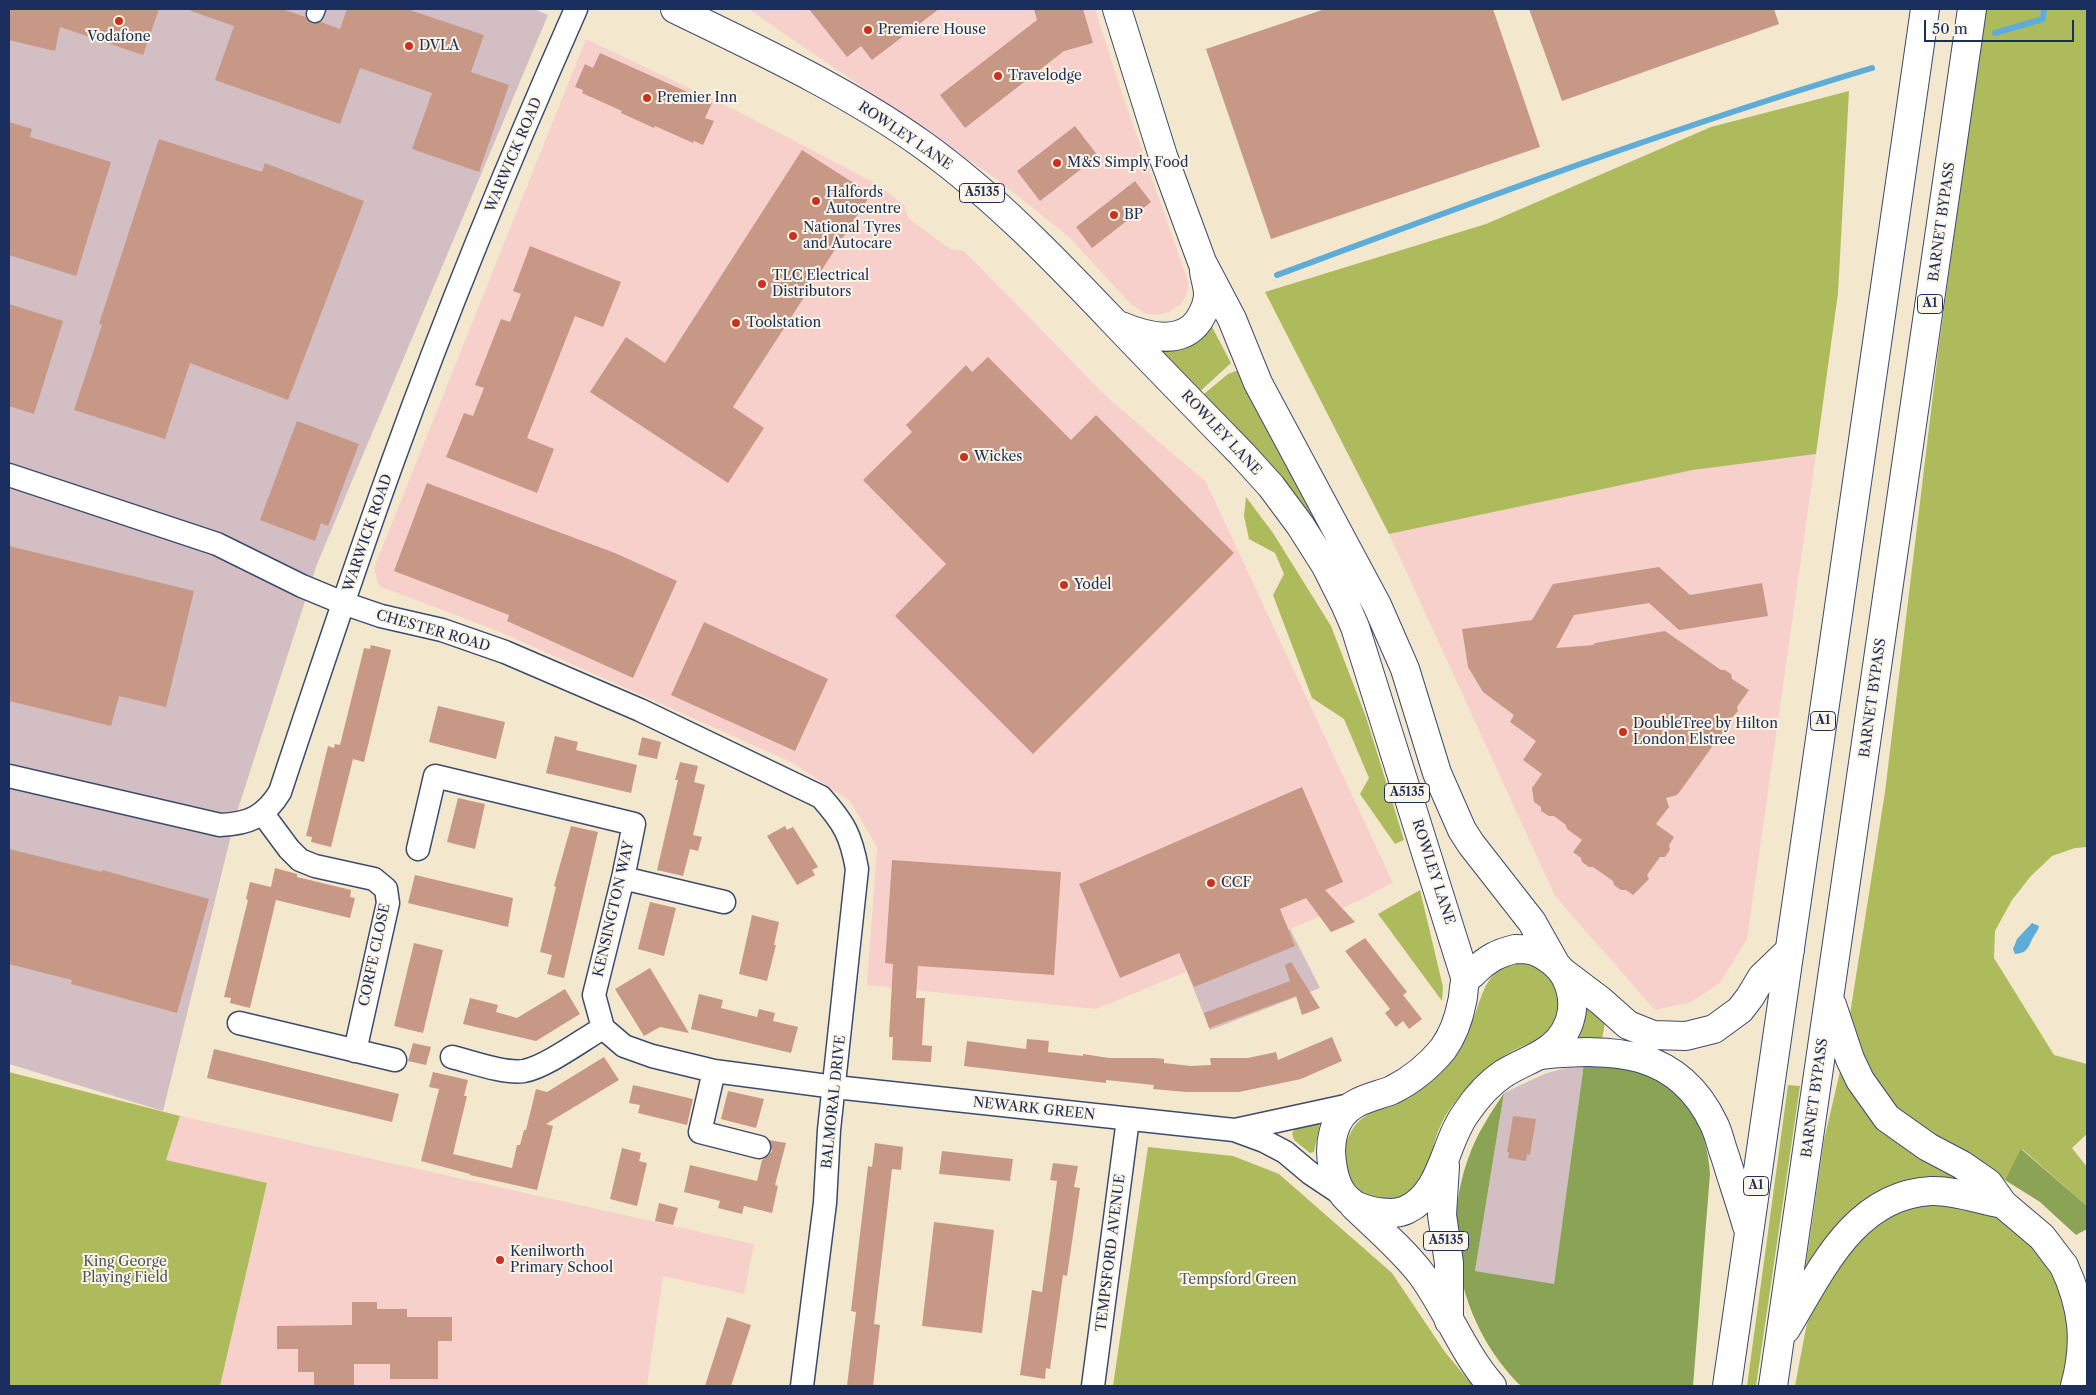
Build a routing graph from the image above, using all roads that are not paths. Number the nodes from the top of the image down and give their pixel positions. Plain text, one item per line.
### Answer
1 (576, 9) edge
2 (675, 9) edge
3 (716, 9) edge
4 (1117, 9) edge
5 (1925, 9) edge
6 (1972, 9) edge
7 (757, 49) junction
8 (1202, 262) junction
9 (1116, 324) junction
10 (9, 475) edge
11 (342, 603) junction
12 (9, 776) edge
13 (263, 814) junction
14 (841, 820) joint
15 (418, 849) dead end
16 (623, 878) junction
17 (724, 902) dead end
18 (1790, 950) junction
19 (1559, 968) junction
20 (1466, 980) junction
21 (1830, 998) junction
22 (239, 1023) dead end
23 (602, 1028) junction
24 (355, 1051) junction
25 (1540, 1055) junction
26 (452, 1058) dead end
27 (395, 1060) dead end
28 (714, 1072) junction
29 (834, 1088) junction
30 (1354, 1104) junction
31 (1128, 1120) junction
32 (1234, 1130) junction
33 (759, 1148) dead end
34 (1445, 1161) junction
35 (1345, 1197) junction
36 (2003, 1204) junction
37 (1749, 1232) junction
38 (1450, 1321) junction
39 (1780, 1340) junction
40 (802, 1386) edge
41 (1093, 1386) edge
42 (1492, 1386) edge
43 (1727, 1386) edge
44 (1773, 1386) edge
45 (2075, 1386) edge

1 - 11 street, WARWICK ROAD
2 - 7 main road, A5135
3 - 7 main road, A5135
4 - 8 main road, A5135
5 - 18 main road, A1
6 - 21 main road, BARNET BYPASS / A1
7 - 9 main road, ROWLEY LANE / A5135
8 - 9 main road, A5135
8 - 19 main road, A5135
9 - 20 main road, ROWLEY LANE / A5135
10 - 11 street, CHESTER ROAD
11 - 13 street, WARWICK ROAD
11 - 14 street, CHESTER ROAD
12 - 13 street, WARWICK ROAD
13 - 24 street, CORFE CLOSE
14 - 29 street, BALMORAL DRIVE
15 - 16 street, KENSINGTON WAY
16 - 17 street
16 - 23 street, KENSINGTON WAY
18 - 19 main road
18 - 37 main road, A1
19 - 20 main road
19 - 25 main road
20 - 30 main road
21 - 36 main road
21 - 39 main road, BARNET BYPASS / A1
22 - 24 street
23 - 26 street
23 - 28 street
24 - 27 street
25 - 34 main road
25 - 37 main road
28 - 29 street
28 - 33 street
29 - 31 street, NEWARK GREEN
29 - 40 street, BALMORAL DRIVE
30 - 32 street, NEWARK GREEN
30 - 35 main road
31 - 32 street, NEWARK GREEN
31 - 41 street, TEMPSFORD AVENUE
32 - 35 street, NEWARK GREEN
34 - 35 main road
34 - 38 main road, A5135
35 - 38 main road, A5135
36 - 39 main road
36 - 45 main road
37 - 43 main road, A1
38 - 42 main road, A5135
39 - 44 main road, BARNET BYPASS / A1

